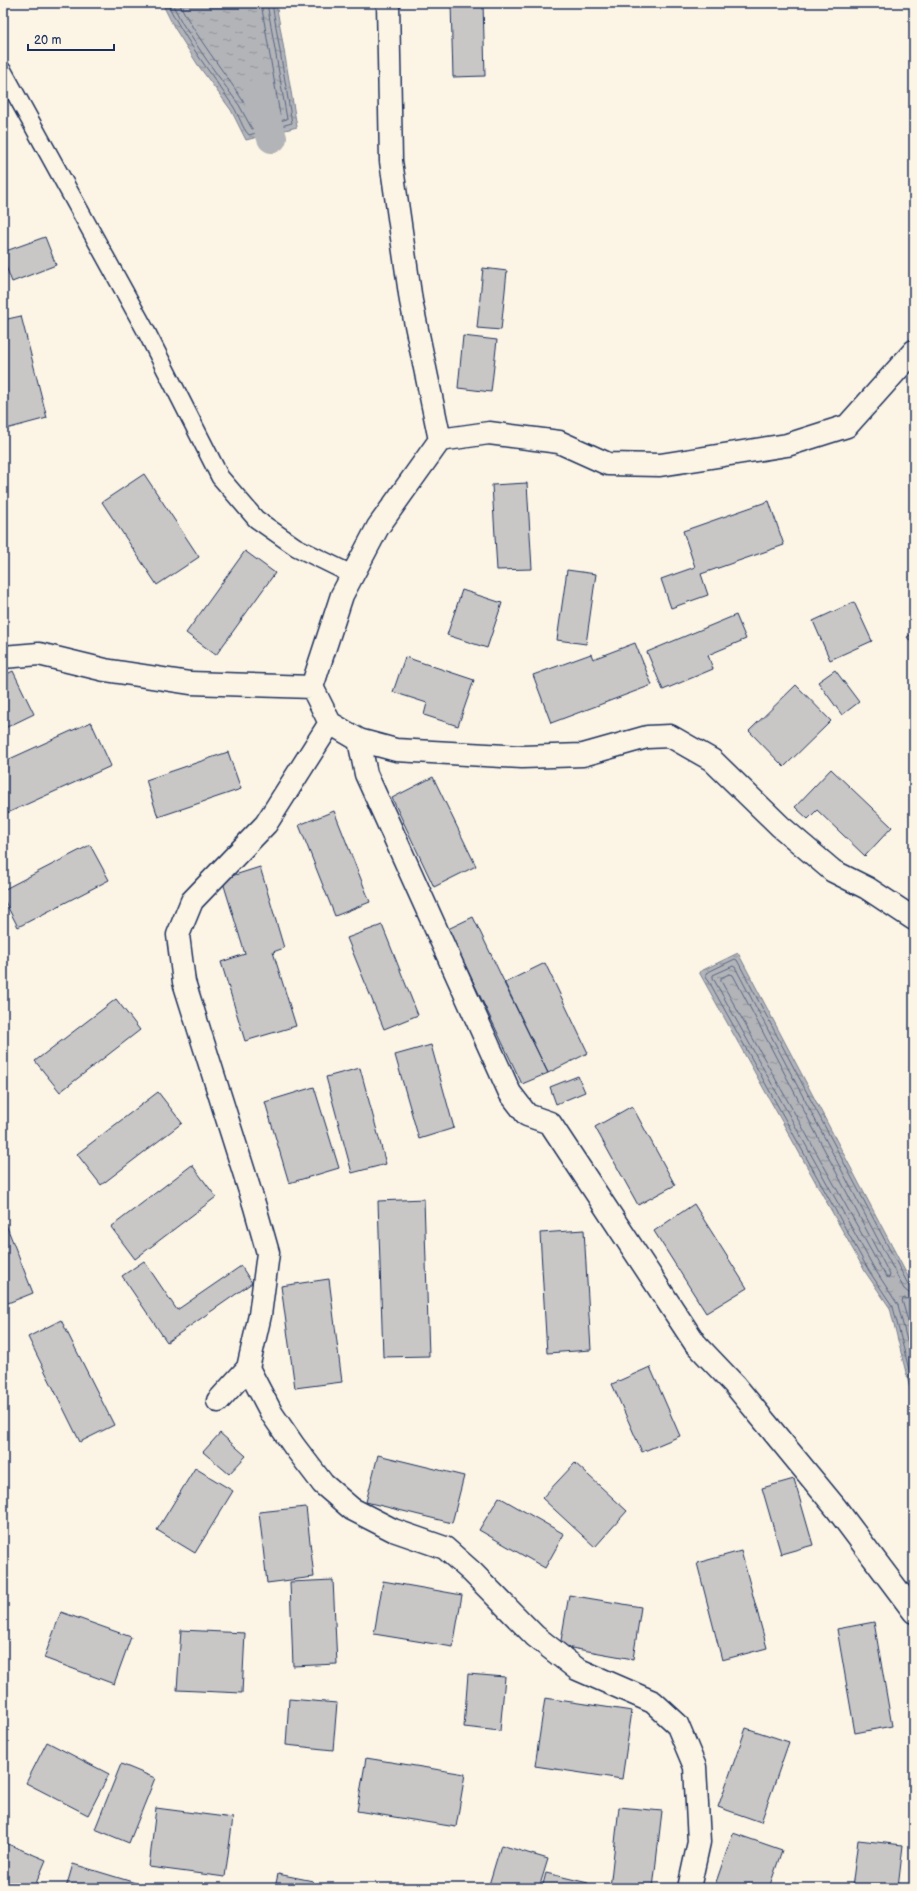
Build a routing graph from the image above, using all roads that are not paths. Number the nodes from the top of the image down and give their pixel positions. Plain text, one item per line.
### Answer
1 (388, 3) edge
2 (3, 71) edge
3 (914, 351) edge
4 (440, 440) junction
5 (353, 576) junction
6 (3, 658) edge
7 (312, 687) junction
8 (330, 723) junction
9 (359, 740) junction
10 (914, 919) edge
11 (248, 1368) junction
12 (218, 1401) dead end
13 (914, 1612) edge
14 (689, 1888) edge

1 - 4 street
2 - 5 lane
3 - 4 street
4 - 5 street
5 - 7 street
6 - 7 street
7 - 8 street
8 - 9 street
8 - 11 street
9 - 10 street
9 - 13 street
11 - 12 street
11 - 14 street

